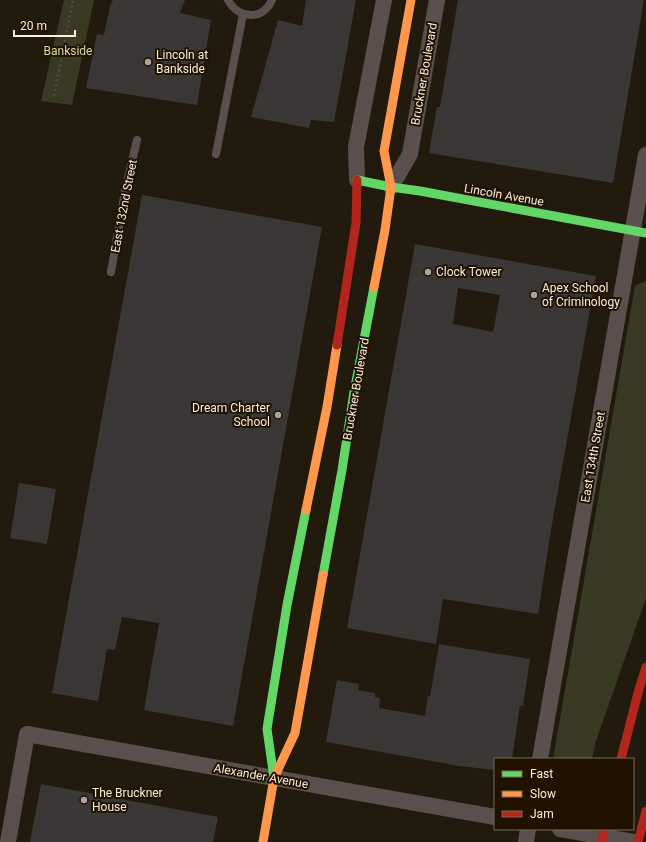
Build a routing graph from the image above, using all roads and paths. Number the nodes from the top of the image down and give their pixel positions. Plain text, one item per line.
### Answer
1 (74, 0) edge
2 (228, 0) edge
3 (272, 0) edge
4 (384, 0) edge
5 (411, 0) edge
6 (437, 0) edge
7 (243, 14) junction
8 (54, 96) dead end
9 (137, 140) dead end
10 (216, 154) dead end
11 (646, 155) edge
12 (357, 180) junction
13 (391, 187) junction
14 (640, 232) edge
15 (111, 272) dead end
16 (646, 666) edge
17 (540, 758) edge
18 (621, 758) edge
19 (274, 778) junction
20 (646, 811) edge
21 (494, 817) edge
22 (528, 830) edge
23 (566, 830) edge
24 (604, 830) edge
25 (8, 842) edge
26 (263, 842) edge
27 (526, 842) edge
28 (602, 842) edge
29 (634, 842) edge
30 (638, 842) edge

1 - 8 path
2 - 7 lane
3 - 7 lane
4 - 12 street, Bruckner Boulevard
5 - 13 main road
6 - 13 street, Bruckner Boulevard
7 - 10 lane
9 - 15 lane, East 132nd Street
11 - 14 street, East 134th Street
12 - 13 main road, Lincoln Avenue
12 - 19 main road, Bruckner Boulevard
13 - 14 main road, Lincoln Avenue
13 - 19 main road, Bruckner Boulevard
14 - 17 street, East 134th Street
16 - 18 main road
19 - 21 street, Alexander Avenue
19 - 25 street, Alexander Avenue
19 - 26 main road, Bruckner Boulevard
20 - 30 main road
22 - 27 street
23 - 29 street
24 - 28 main road, bridge

